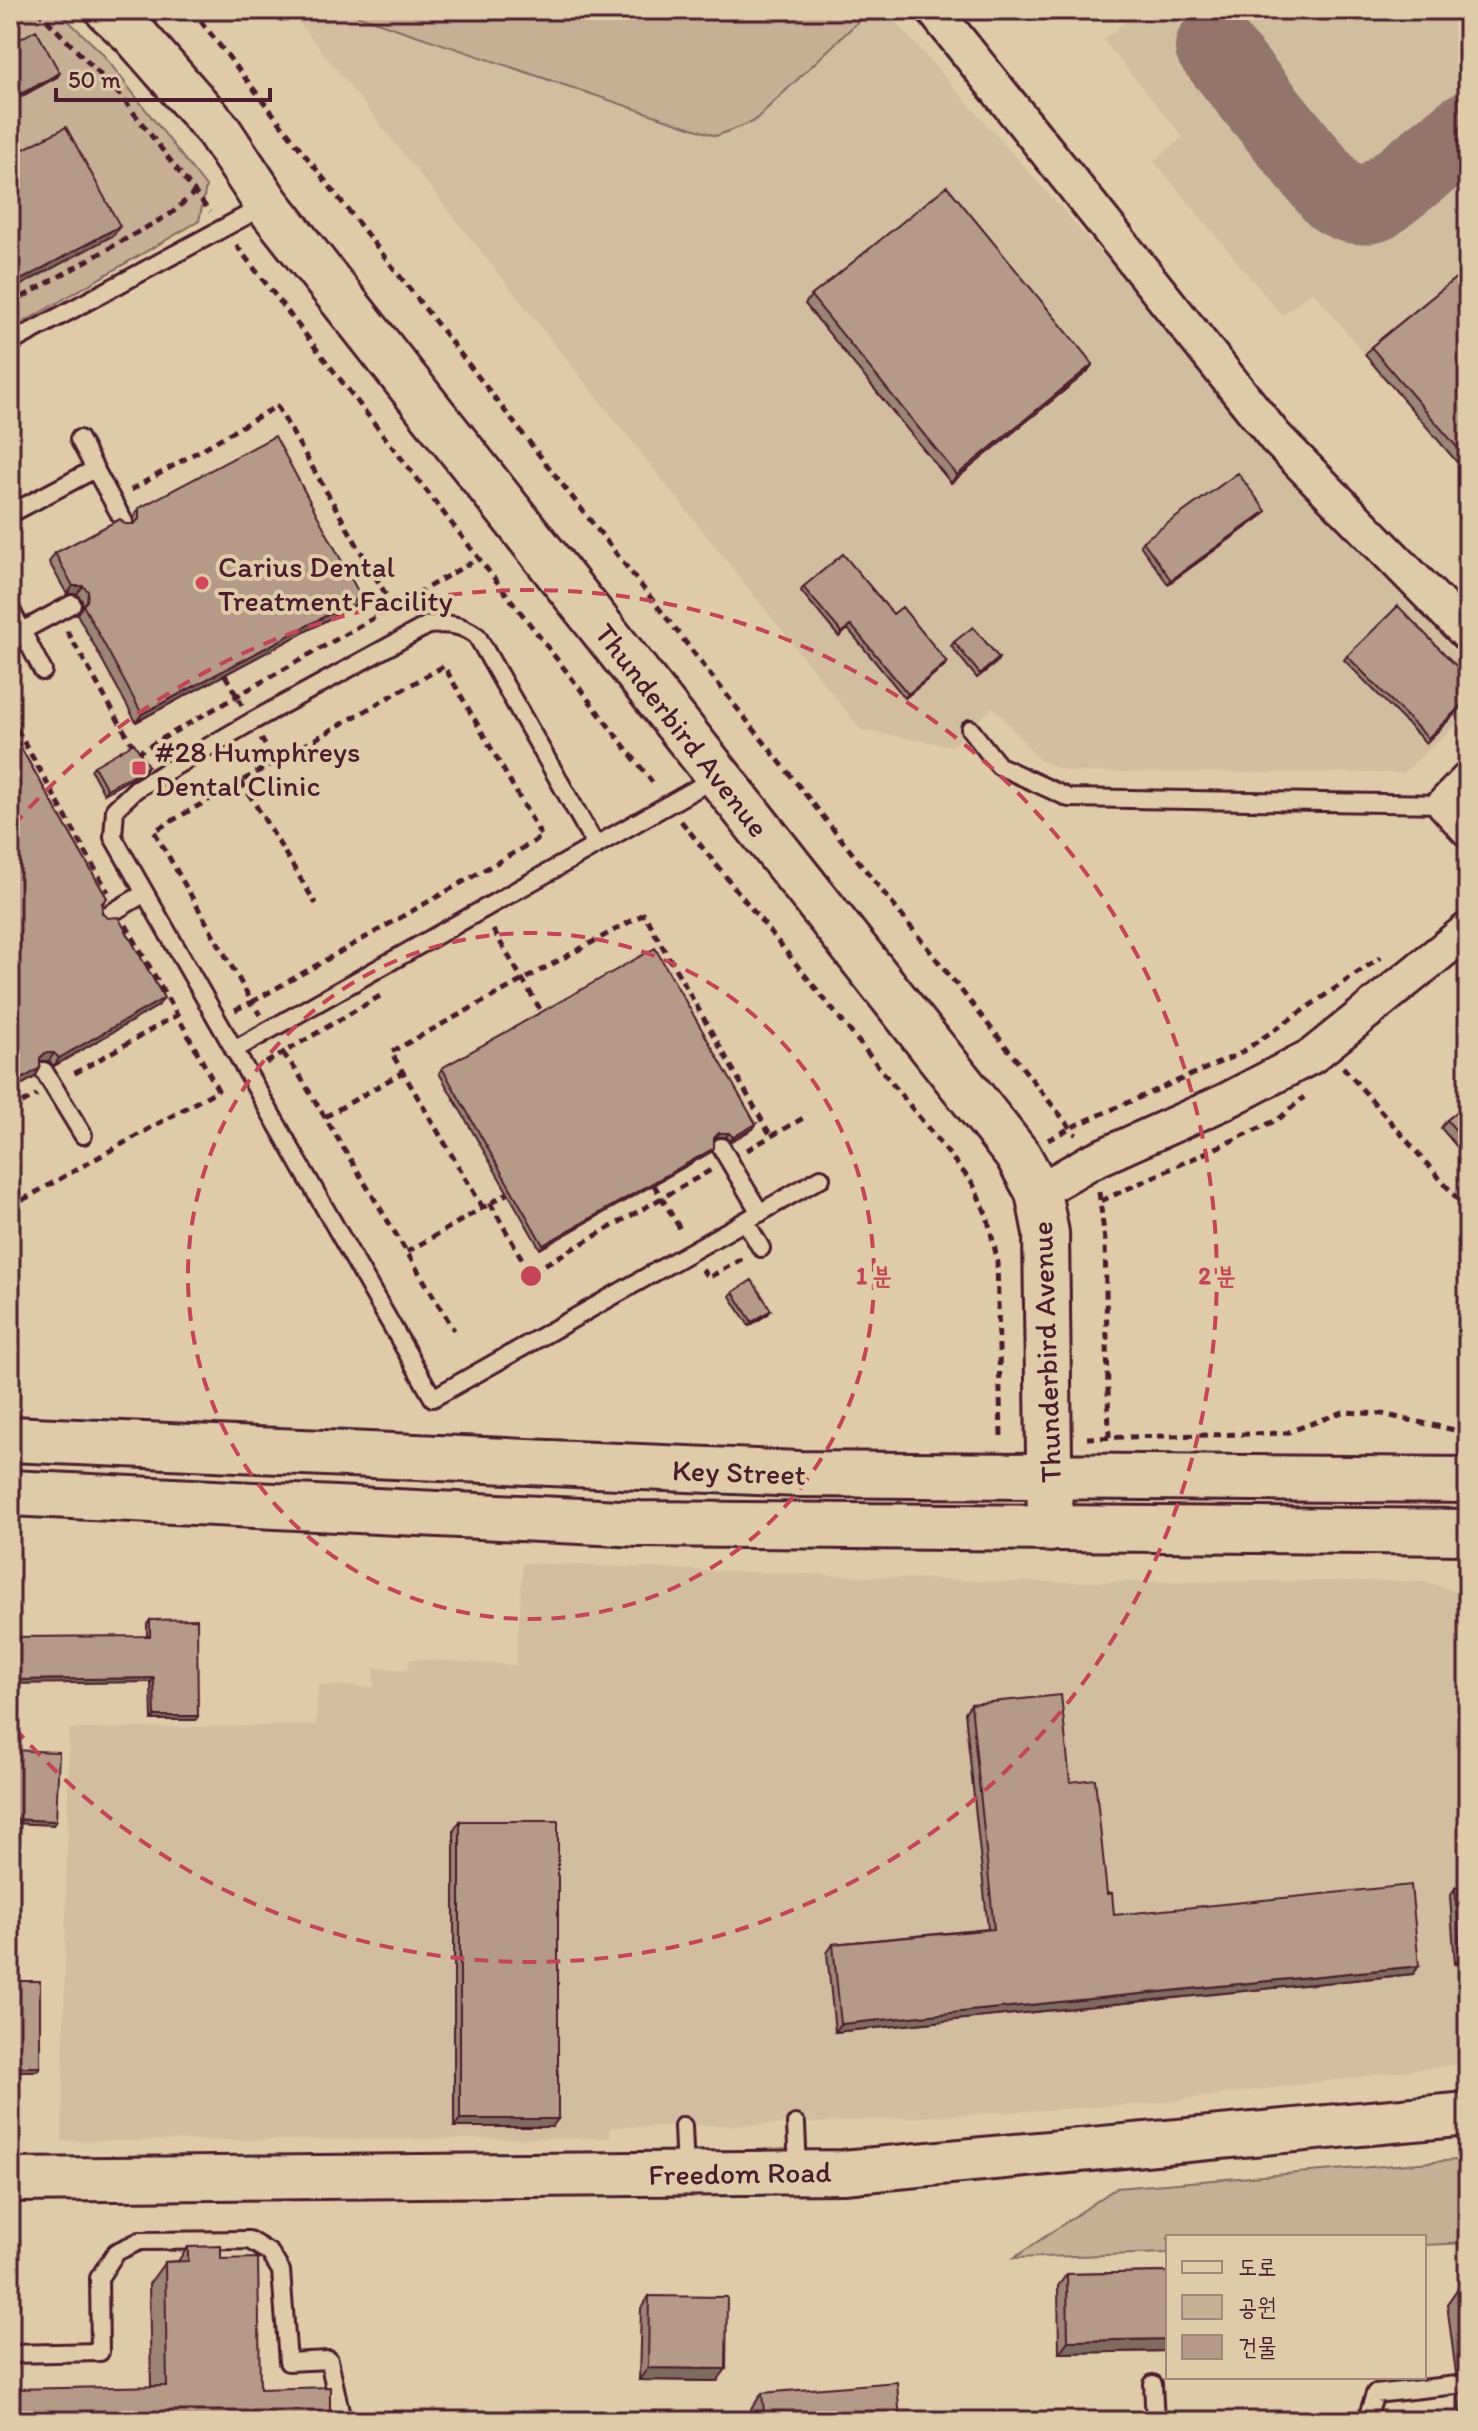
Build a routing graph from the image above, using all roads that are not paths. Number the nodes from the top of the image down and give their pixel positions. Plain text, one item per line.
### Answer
1 (108, 10) edge
2 (934, 10) edge
3 (267, 204) junction
4 (10, 343) edge
5 (79, 439) dead end
6 (95, 469) junction
7 (10, 514) edge
8 (124, 522) edge
9 (72, 604) dead end
10 (10, 608) edge
11 (22, 631) junction
12 (1468, 634) edge
13 (43, 671) dead end
14 (970, 729) dead end
15 (718, 777) junction
16 (1457, 792) edge
17 (1468, 829) edge
18 (596, 846) junction
19 (145, 893) junction
20 (112, 912) road end
21 (1468, 930) edge
22 (234, 1050) junction
23 (48, 1078) road end
24 (83, 1135) dead end
25 (725, 1153) road end
26 (821, 1178) dead end
27 (1038, 1192) junction
28 (752, 1217) junction
29 (761, 1248) road end
30 (10, 1439) edge
31 (1050, 1457) junction
32 (1468, 1480) edge
33 (10, 1493) edge
34 (1050, 1529) junction
35 (1468, 1532) edge
36 (1468, 2114) edge
37 (796, 2124) dead end
38 (683, 2126) dead end
39 (798, 2173) junction
40 (685, 2175) junction
41 (10, 2180) edge
42 (10, 2354) edge
43 (1153, 2384) dead end
44 (1457, 2385) dead end
45 (342, 2421) edge
46 (1155, 2421) edge
47 (1366, 2421) edge

1 - 3 main road, Thunderbird Avenue
2 - 12 street
3 - 4 lane
3 - 15 main road, Thunderbird Avenue
5 - 6 lane
6 - 7 lane
6 - 8 lane
9 - 11 lane
10 - 11 lane
11 - 13 lane
14 - 16 lane
15 - 18 lane
15 - 27 main road, Thunderbird Avenue
16 - 17 street
18 - 19 lane
18 - 22 lane
19 - 20 lane
19 - 22 lane
21 - 27 street
22 - 28 lane
23 - 24 lane
25 - 28 lane
26 - 28 lane
27 - 31 main road, Thunderbird Avenue
28 - 29 lane
30 - 31 main road, Key Street
31 - 32 main road, Key Street
31 - 34 main road, Thunderbird Avenue
33 - 34 main road, Key Street
34 - 35 main road, Key Street
36 - 39 street, Freedom Road
37 - 39 lane
38 - 40 lane
39 - 40 street, Freedom Road
40 - 41 street, Freedom Road
42 - 45 lane
43 - 46 lane
44 - 47 lane

